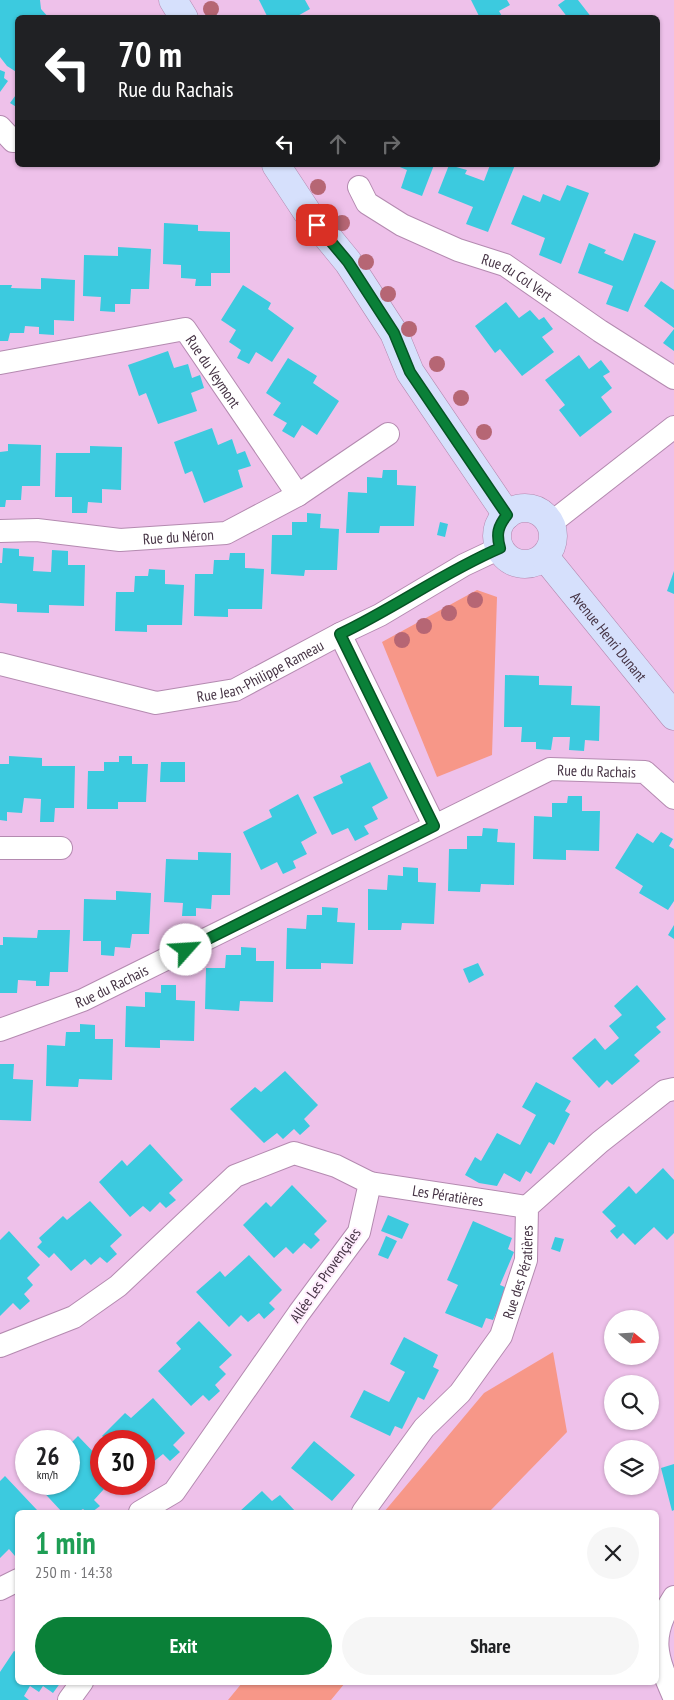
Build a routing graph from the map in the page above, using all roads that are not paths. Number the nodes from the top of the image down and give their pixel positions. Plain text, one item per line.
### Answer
1 (173, 0) edge
2 (182, 15) edge
3 (0, 127) edge
4 (15, 140) edge
5 (277, 167) edge
6 (359, 187) dead end
7 (0, 363) edge
8 (674, 378) edge
9 (674, 427) edge
10 (388, 434) dead end
11 (298, 495) junction
12 (507, 515) junction
13 (551, 523) junction
14 (0, 531) edge
15 (500, 548) junction
16 (545, 557) junction
17 (340, 634) junction
18 (0, 664) edge
19 (674, 716) edge
20 (674, 798) edge
21 (434, 826) junction
22 (0, 848) edge
23 (61, 848) dead end
24 (0, 1030) edge
25 (674, 1089) edge
26 (370, 1183) junction
27 (527, 1207) junction
28 (0, 1346) edge
29 (143, 1510) edge
30 (364, 1510) edge
31 (15, 1582) edge
32 (0, 1589) edge
33 (674, 1597) edge
34 (659, 1630) edge
35 (659, 1660) edge
36 (80, 1685) edge
37 (674, 1697) edge
38 (69, 1700) edge

1 - 2 main road
3 - 4 street
5 - 12 main road
6 - 8 street, Rue du Col Vert
7 - 11 street, Rue du Veymont
9 - 13 street
10 - 11 street, Rue du Néron
11 - 14 street, Rue du Néron
12 - 13 main road
12 - 15 main road
13 - 16 main road
15 - 16 main road
15 - 17 street, Rue Jean-Philippe Rameau
16 - 19 main road, Avenue Henri Dunant
17 - 18 street, Rue Jean-Philippe Rameau
17 - 21 street
20 - 21 street, Rue du Rachais
21 - 24 street, Rue du Rachais
22 - 23 street
25 - 27 street, Rue des Pératières
26 - 27 street, Les Pératières
26 - 28 street
26 - 29 street, Allée Les Provençales
27 - 30 street, Rue des Pératières
31 - 32 street
33 - 34 street
35 - 37 street
36 - 38 street

